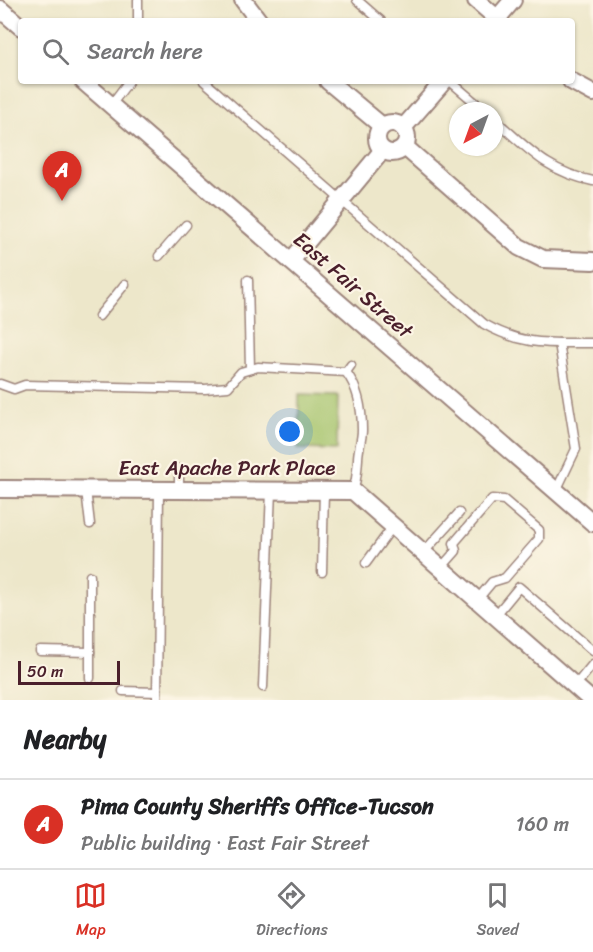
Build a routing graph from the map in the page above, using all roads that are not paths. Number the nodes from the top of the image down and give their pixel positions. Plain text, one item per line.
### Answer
1 (138, 0) edge
2 (243, 0) edge
3 (357, 0) edge
4 (476, 0) edge
5 (513, 0) edge
6 (0, 9) edge
7 (138, 18) edge
8 (256, 18) edge
9 (378, 18) edge
10 (496, 18) edge
11 (500, 18) edge
12 (18, 24) edge
13 (575, 83) edge
14 (86, 84) edge
15 (127, 84) edge
16 (207, 84) edge
17 (332, 84) edge
18 (441, 84) edge
19 (454, 84) edge
20 (593, 93) edge
21 (474, 102) edge
22 (111, 105) junction
23 (382, 126) junction
24 (503, 127) edge
25 (404, 128) junction
26 (405, 147) junction
27 (382, 151) junction
28 (593, 181) edge
29 (341, 200) junction
30 (186, 225) dead end
31 (159, 256) dead end
32 (291, 261) junction
33 (593, 261) edge
34 (248, 280) dead end
35 (125, 284) dead end
36 (99, 316) dead end
37 (559, 343) junction
38 (593, 343) edge
39 (250, 369) junction
40 (0, 384) edge
41 (179, 469) dead end
42 (0, 489) edge
43 (86, 490) junction
44 (159, 490) junction
45 (179, 490) junction
46 (271, 491) junction
47 (324, 491) junction
48 (353, 491) junction
49 (556, 491) junction
50 (459, 513) dead end
51 (593, 523) edge
52 (90, 524) dead end
53 (393, 526) junction
54 (423, 553) junction
55 (366, 563) dead end
56 (441, 568) junction
57 (322, 572) dead end
58 (90, 576) dead end
59 (477, 600) junction
60 (495, 616) junction
61 (40, 651) dead end
62 (593, 651) edge
63 (90, 652) junction
64 (593, 664) edge
65 (90, 678) dead end
66 (575, 686) junction
67 (263, 687) dead end
68 (123, 691) dead end
69 (157, 696) edge
70 (591, 700) edge

1 - 7 lane
2 - 8 street
3 - 9 lane
4 - 10 street
5 - 11 street
6 - 12 street
13 - 20 street
14 - 22 street, East Fair Street
15 - 22 lane
16 - 29 lane
17 - 23 street
18 - 25 street
19 - 21 lane
22 - 32 street, East Fair Street
23 - 25 street
23 - 27 street
24 - 28 lane
25 - 26 street
26 - 27 street
26 - 33 street
27 - 29 street
29 - 32 street
29 - 37 lane
30 - 31 lane
32 - 49 street, East Fair Street
34 - 39 lane
35 - 36 lane
37 - 38 lane
37 - 49 lane
39 - 40 lane
39 - 48 lane
41 - 45 lane
42 - 43 street, East Apache Park Place
43 - 44 street, East Apache Park Place
43 - 52 lane
44 - 45 street, East Apache Park Place
44 - 69 lane
45 - 46 street, East Apache Park Place
46 - 47 street, East Apache Park Place
46 - 67 lane
47 - 48 street, East Apache Park Place
47 - 57 lane
48 - 53 street, East Apache Park Place
49 - 51 street, East Fair Street
50 - 54 lane
53 - 54 street, East Apache Park Place
53 - 55 lane
54 - 56 street, East Apache Park Place
56 - 59 street, East Apache Park Place
56 - 59 lane
58 - 63 lane
59 - 60 street, East Apache Park Place
60 - 62 lane
60 - 66 street, East Apache Park Place
61 - 63 lane
63 - 65 lane
64 - 66 lane
66 - 70 street, East Apache Park Place
68 - 69 lane

